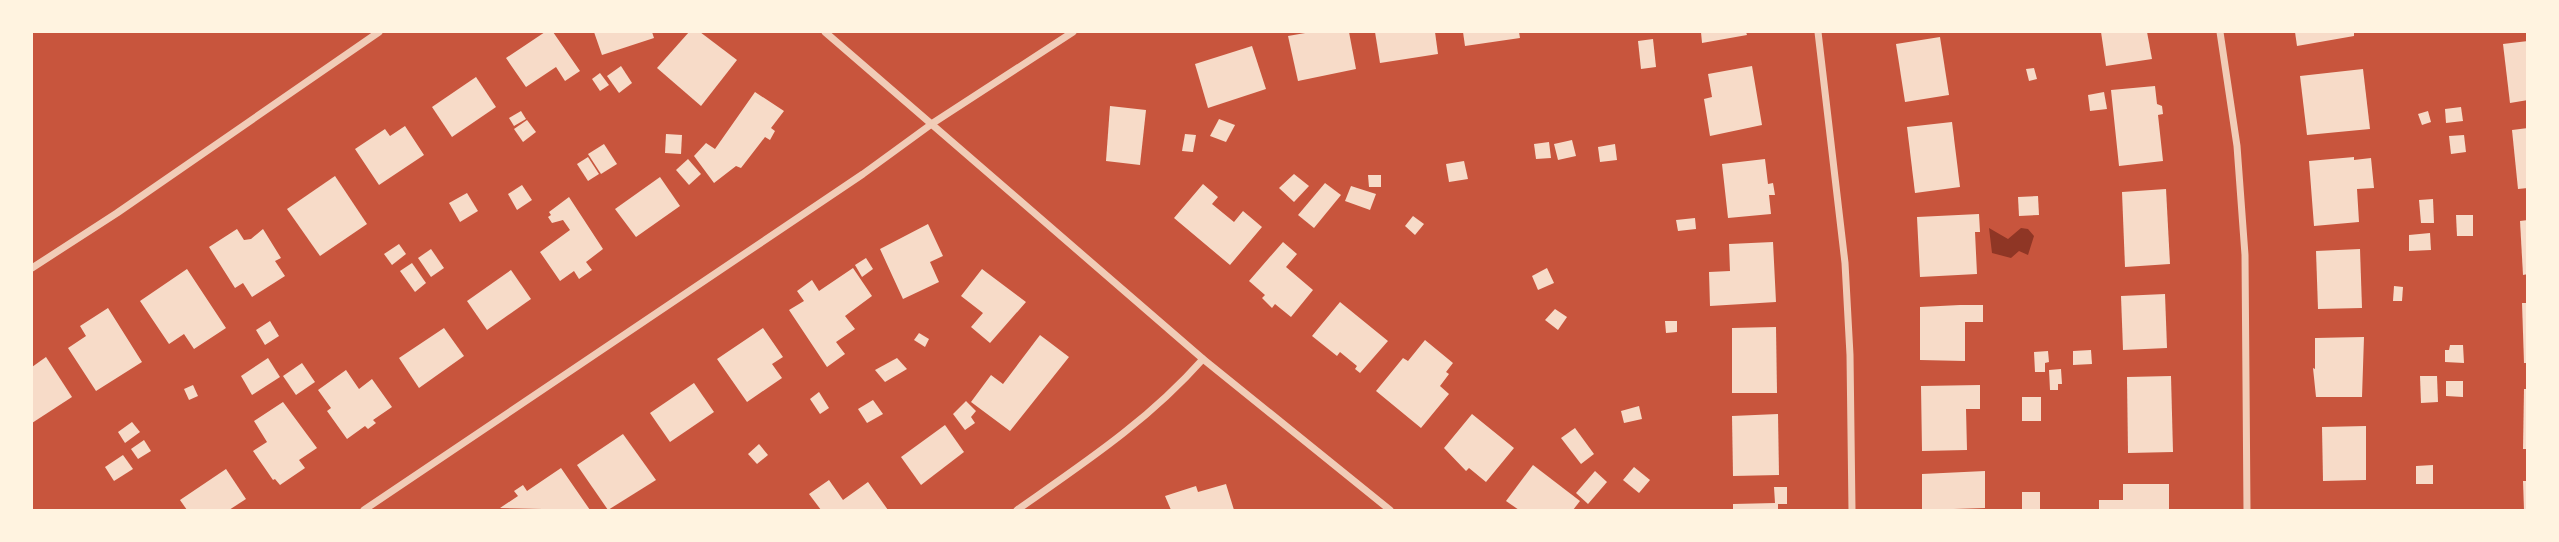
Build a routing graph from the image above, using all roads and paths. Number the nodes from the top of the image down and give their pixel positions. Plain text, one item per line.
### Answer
1 (379, 32) edge
2 (825, 32) edge
3 (1073, 32) edge
4 (1818, 32) edge
5 (2220, 32) edge
6 (933, 123) junction
7 (32, 268) edge
8 (1203, 359) junction
9 (364, 510) edge
10 (1017, 510) edge
11 (1390, 510) edge
12 (1852, 510) edge
13 (2248, 510) edge

1 - 7 street
2 - 6 street
3 - 6 street
4 - 12 street
5 - 13 street
6 - 8 street
6 - 9 street
8 - 10 street
8 - 11 street

